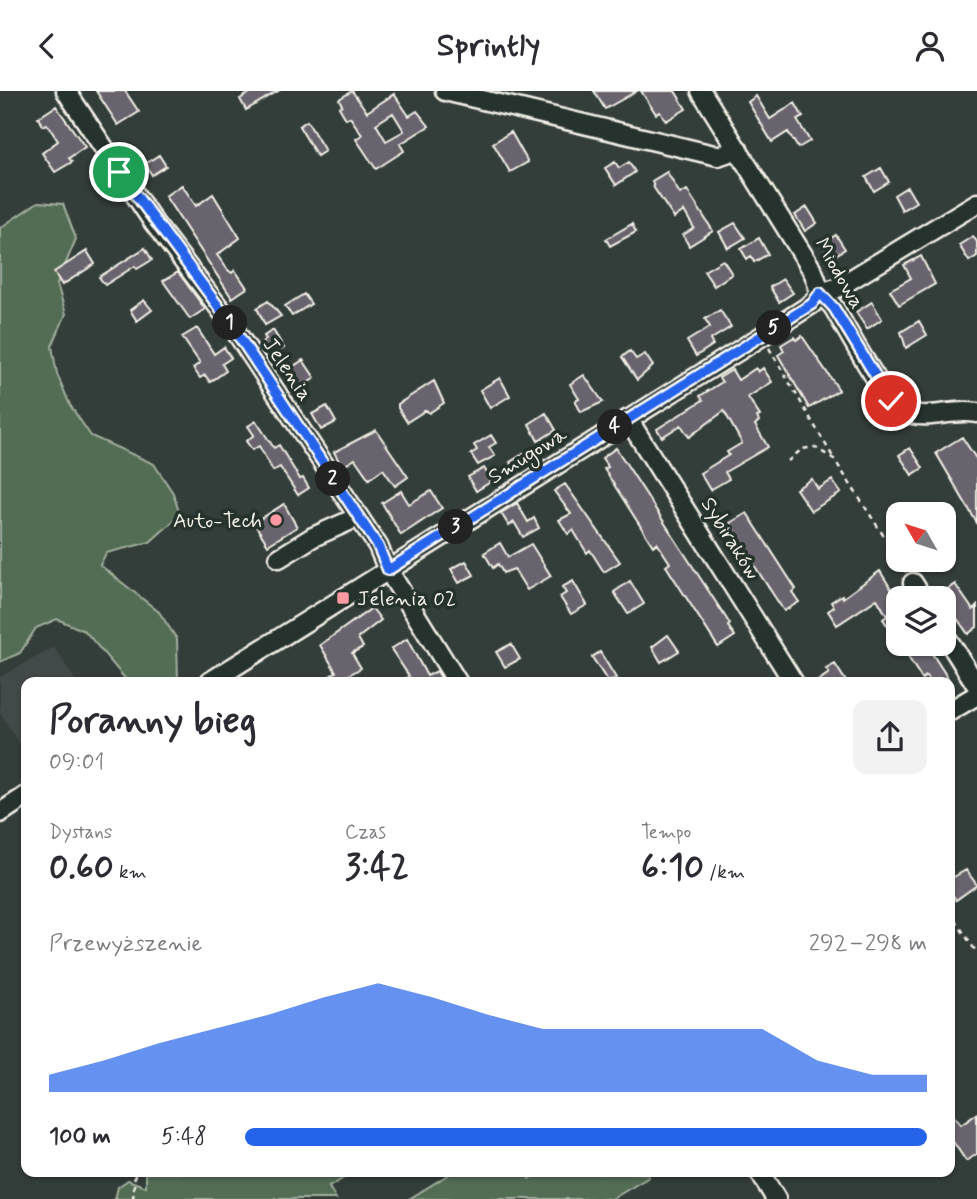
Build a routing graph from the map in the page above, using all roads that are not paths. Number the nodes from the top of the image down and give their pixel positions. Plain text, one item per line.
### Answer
1 (65, 91) edge
2 (445, 91) edge
3 (701, 91) edge
4 (738, 149) junction
5 (977, 203) edge
6 (820, 293) junction
7 (977, 413) edge
8 (628, 419) junction
9 (358, 517) junction
10 (279, 558) dead end
11 (388, 570) junction
12 (913, 583) dead end
13 (915, 586) edge
14 (956, 653) edge
15 (218, 677) edge
16 (454, 677) edge
17 (790, 677) edge
18 (977, 686) edge
19 (977, 695) edge
20 (955, 708) edge
21 (21, 799) edge
22 (0, 813) edge
23 (762, 1177) edge
24 (776, 1199) edge

1 - 9 street, Jelenia
2 - 4 street
3 - 4 street, Miodowa
4 - 6 street, Miodowa
5 - 6 street, Smugowa
6 - 7 street, Miodowa
6 - 8 street, Smugowa
8 - 11 street, Smugowa
8 - 17 street, Sybiraków
9 - 10 street
9 - 11 street, Jelenia
11 - 15 street, Smugowa
11 - 16 street, Jelenia
12 - 13 street
14 - 18 street
19 - 20 street
21 - 22 street
23 - 24 street

